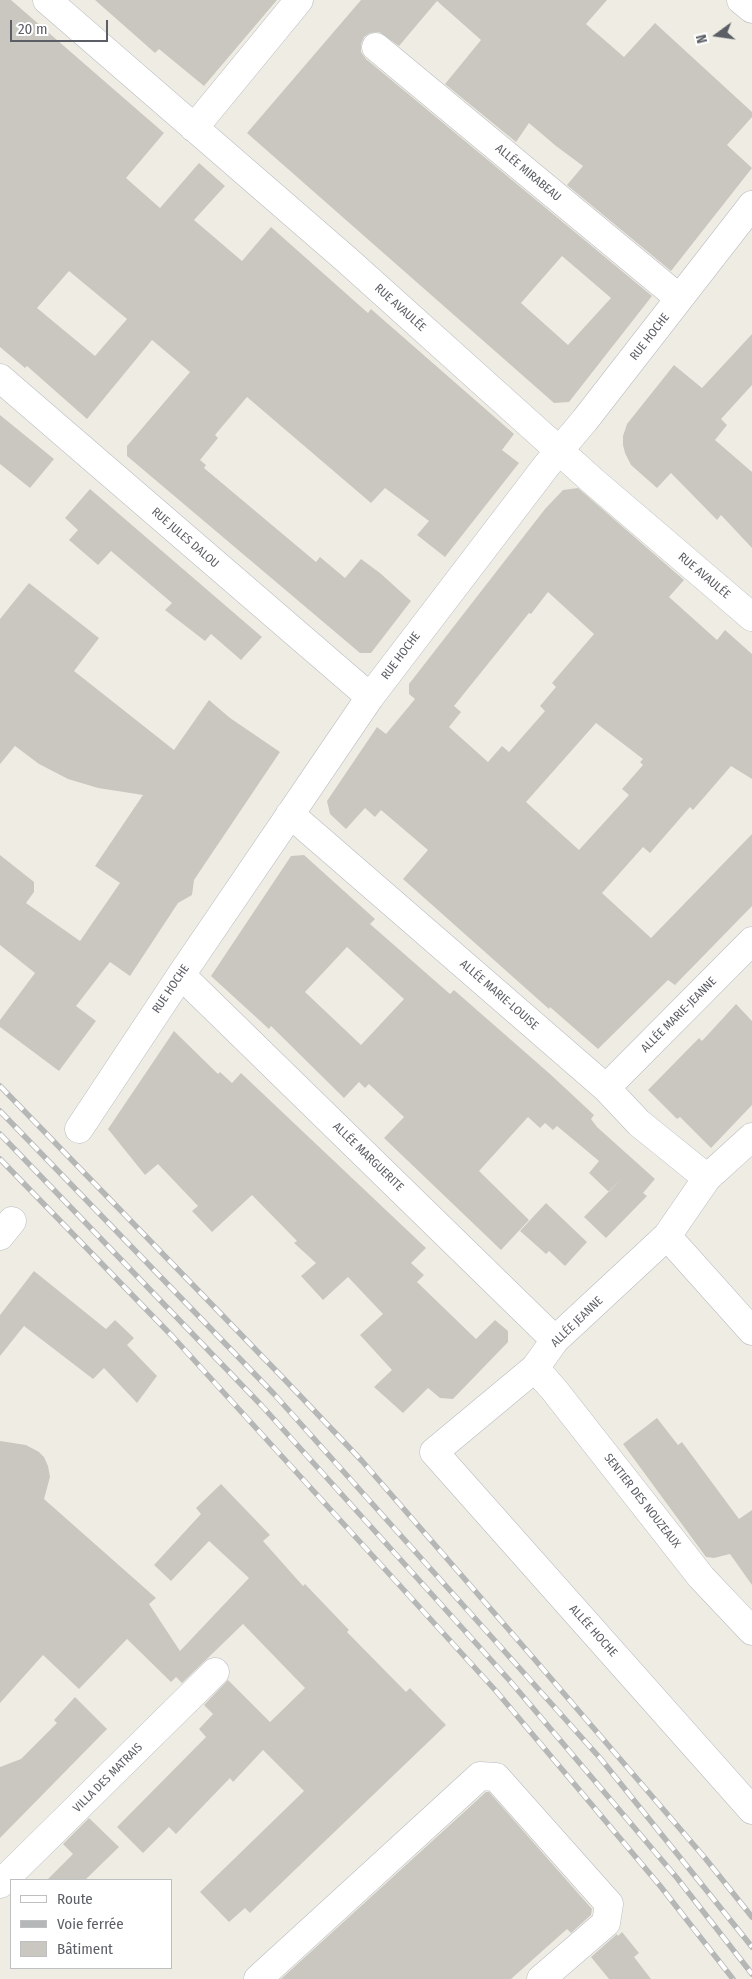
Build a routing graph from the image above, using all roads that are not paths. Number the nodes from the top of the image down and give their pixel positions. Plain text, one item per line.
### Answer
1 (47, 0) edge
2 (300, 0) edge
3 (741, 0) edge
4 (752, 9) edge
5 (376, 47) dead end
6 (194, 128) junction
7 (752, 204) edge
8 (679, 298) junction
9 (0, 378) edge
10 (560, 452) junction
11 (752, 617) edge
12 (370, 697) junction
13 (290, 814) junction
14 (752, 941) edge
15 (180, 975) junction
16 (606, 1088) junction
17 (79, 1129) dead end
18 (752, 1137) edge
19 (707, 1178) junction
20 (667, 1236) junction
21 (752, 1331) edge
22 (556, 1340) junction
23 (535, 1368) junction
24 (434, 1452) joint
25 (752, 1631) edge
26 (215, 1672) dead end
27 (752, 1810) edge
28 (0, 1884) edge
29 (258, 1979) edge
30 (541, 1979) edge

1 - 6 street, RUE AVAULÉE
2 - 6 street
3 - 4 street
5 - 8 street, ALLÉE MIRABEAU
6 - 10 street, RUE AVAULÉE
7 - 8 street, RUE HOCHE
8 - 10 street, RUE HOCHE
9 - 12 street, RUE JULES DALOU
10 - 11 street, RUE AVAULÉE
10 - 12 street, RUE HOCHE
12 - 13 street, RUE HOCHE
13 - 15 street, RUE HOCHE
13 - 16 street, ALLÉE MARIE-LOUISE
14 - 16 street, ALLÉE MARIE-JEANNE
15 - 17 street, RUE HOCHE
15 - 22 street, ALLÉE MARGUERITE
16 - 19 street, ALLÉE MARIE-LOUISE
18 - 19 street, ALLÉE JEANNE
19 - 20 street, ALLÉE JEANNE
20 - 21 street
20 - 22 street, ALLÉE JEANNE
22 - 23 street, ALLÉE JEANNE
23 - 24 street, ALLÉE JEANNE
23 - 25 street, SENTIER DES NOUZEAUX
24 - 27 street, ALLÉE HOCHE
26 - 28 street, VILLA DES MATRAIS
29 - 30 street

